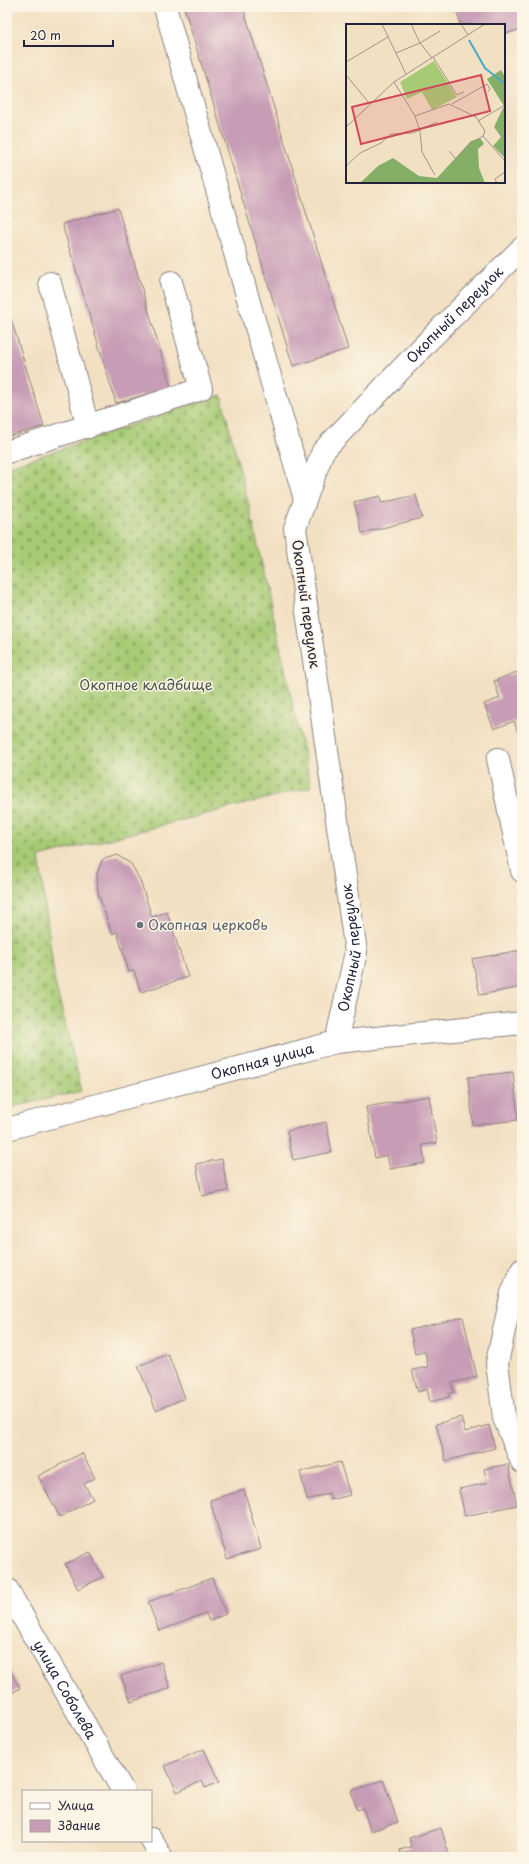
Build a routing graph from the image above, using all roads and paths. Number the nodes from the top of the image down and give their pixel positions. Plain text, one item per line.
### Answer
1 (164, 7) edge
2 (522, 248) edge
3 (171, 282) dead end
4 (50, 283) dead end
5 (88, 427) junction
6 (7, 452) edge
7 (305, 499) junction
8 (498, 759) dead end
9 (522, 871) edge
10 (522, 1023) edge
11 (336, 1042) junction
12 (7, 1129) edge
13 (522, 1270) edge
14 (522, 1462) edge
15 (10, 1601) edge
16 (122, 1790) edge
17 (152, 1841) edge
18 (162, 1857) edge

1 - 7 street
2 - 7 street, Окопный переулок
3 - 5 street
4 - 5 street
5 - 6 street
7 - 11 street, Окопный переулок
8 - 9 street
10 - 11 street, Окопная улица
11 - 12 street, Окопная улица
13 - 14 street
15 - 16 street, улица Соболева
17 - 18 street

